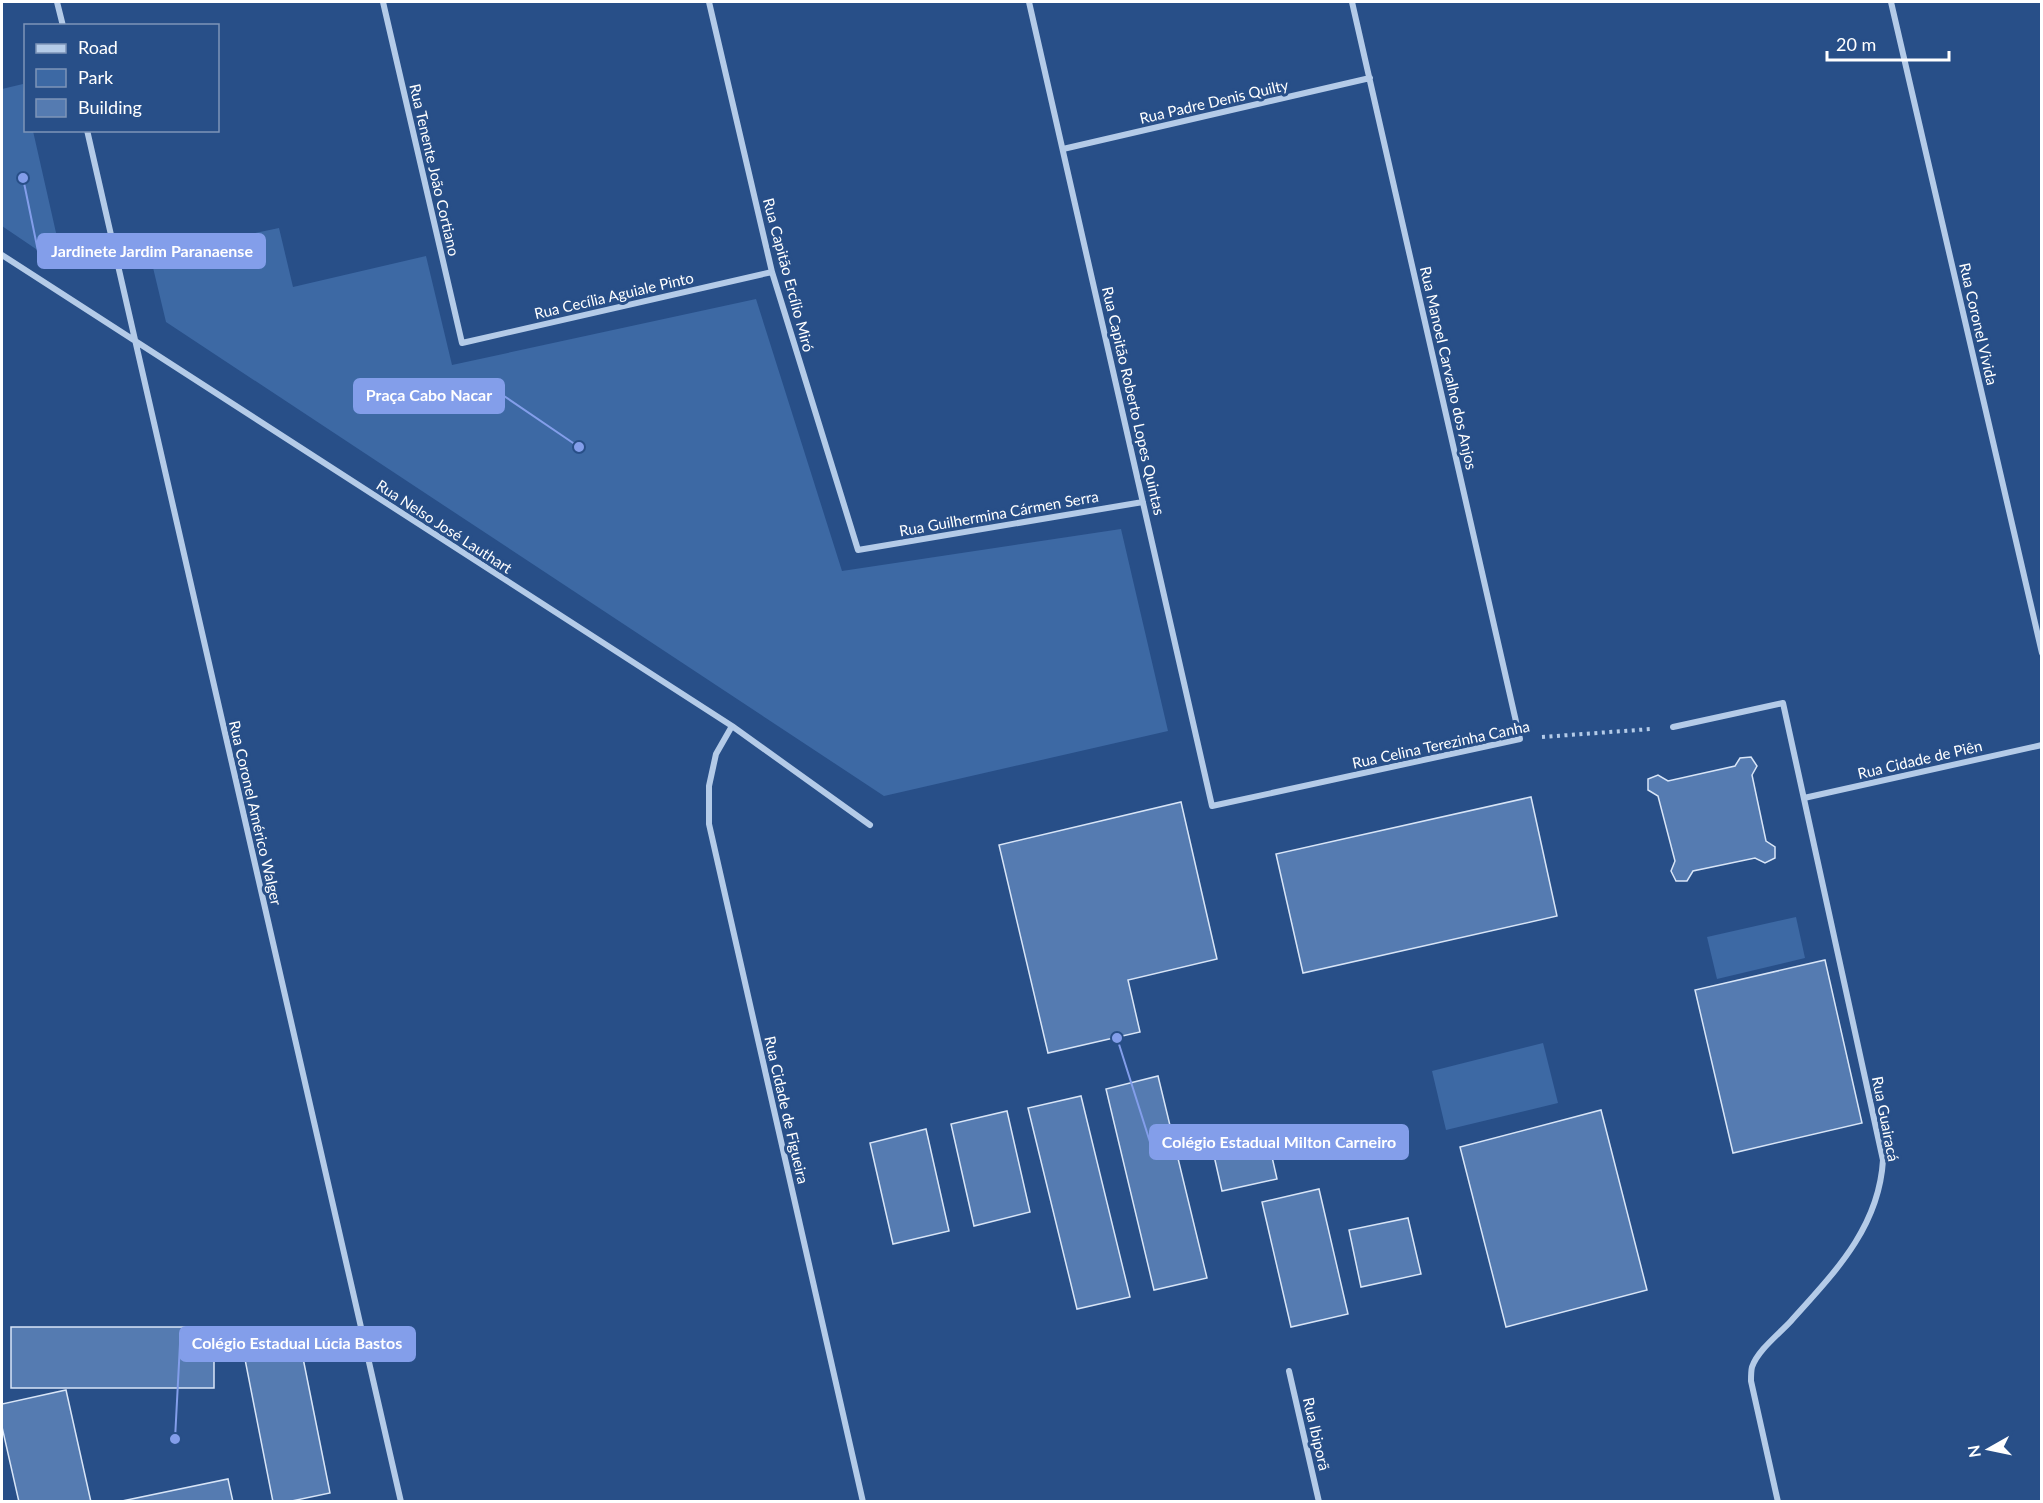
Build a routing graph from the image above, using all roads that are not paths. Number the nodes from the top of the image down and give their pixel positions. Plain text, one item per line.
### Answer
1 (57, 2) edge
2 (383, 2) edge
3 (709, 2) edge
4 (1029, 2) edge
5 (1352, 2) edge
6 (1891, 2) edge
7 (62, 24) edge
8 (1370, 78) junction
9 (87, 132) edge
10 (1063, 149) junction
11 (2, 255) edge
12 (772, 272) junction
13 (135, 342) junction
14 (462, 343) joint
15 (1143, 502) junction
16 (858, 550) joint
17 (2042, 653) edge
18 (732, 726) junction
19 (1673, 727) road end
20 (1520, 739) joint
21 (2042, 745) edge
22 (1804, 798) junction
23 (1212, 806) joint
24 (870, 825) dead end
25 (1289, 1371) dead end
26 (400, 1502) edge
27 (863, 1502) edge
28 (1319, 1502) edge
29 (1778, 1502) edge

1 - 7 street
2 - 14 street, Rua Tenente João Cortiano
3 - 12 street, Rua Capitão Ercílio Miró
4 - 10 street, Rua Capitão Roberto Lopes Quintas
5 - 8 street, Rua Manoel Carvalho dos Anjos
6 - 17 street, Rua Coronel Vivida
8 - 10 street, Rua Padre Denis Quilty
8 - 20 street, Rua Manoel Carvalho dos Anjos
9 - 13 street, Rua Coronel Américo Walger
10 - 15 street, Rua Capitão Roberto Lopes Quintas
11 - 13 street, Rua Nelso José Lauthart
12 - 14 street, Rua Cecília Aguiale Pinto
12 - 16 street, Rua Capitão Ercílio Miró
13 - 18 street, Rua Nelso José Lauthart
13 - 26 street, Rua Coronel Américo Walger
15 - 16 street, Rua Guilhermina Cármen Serra
15 - 23 street, Rua Capitão Roberto Lopes Quintas
18 - 24 street, Rua Nelso José Lauthart
18 - 27 street, Rua Cidade de Figueira
19 - 22 street, Rua Guairacá
20 - 23 street, Rua Celina Terezinha Canha
21 - 22 street, Rua Cidade de Piên
22 - 29 street, Rua Guairacá
25 - 28 street, Rua Ibiporã

